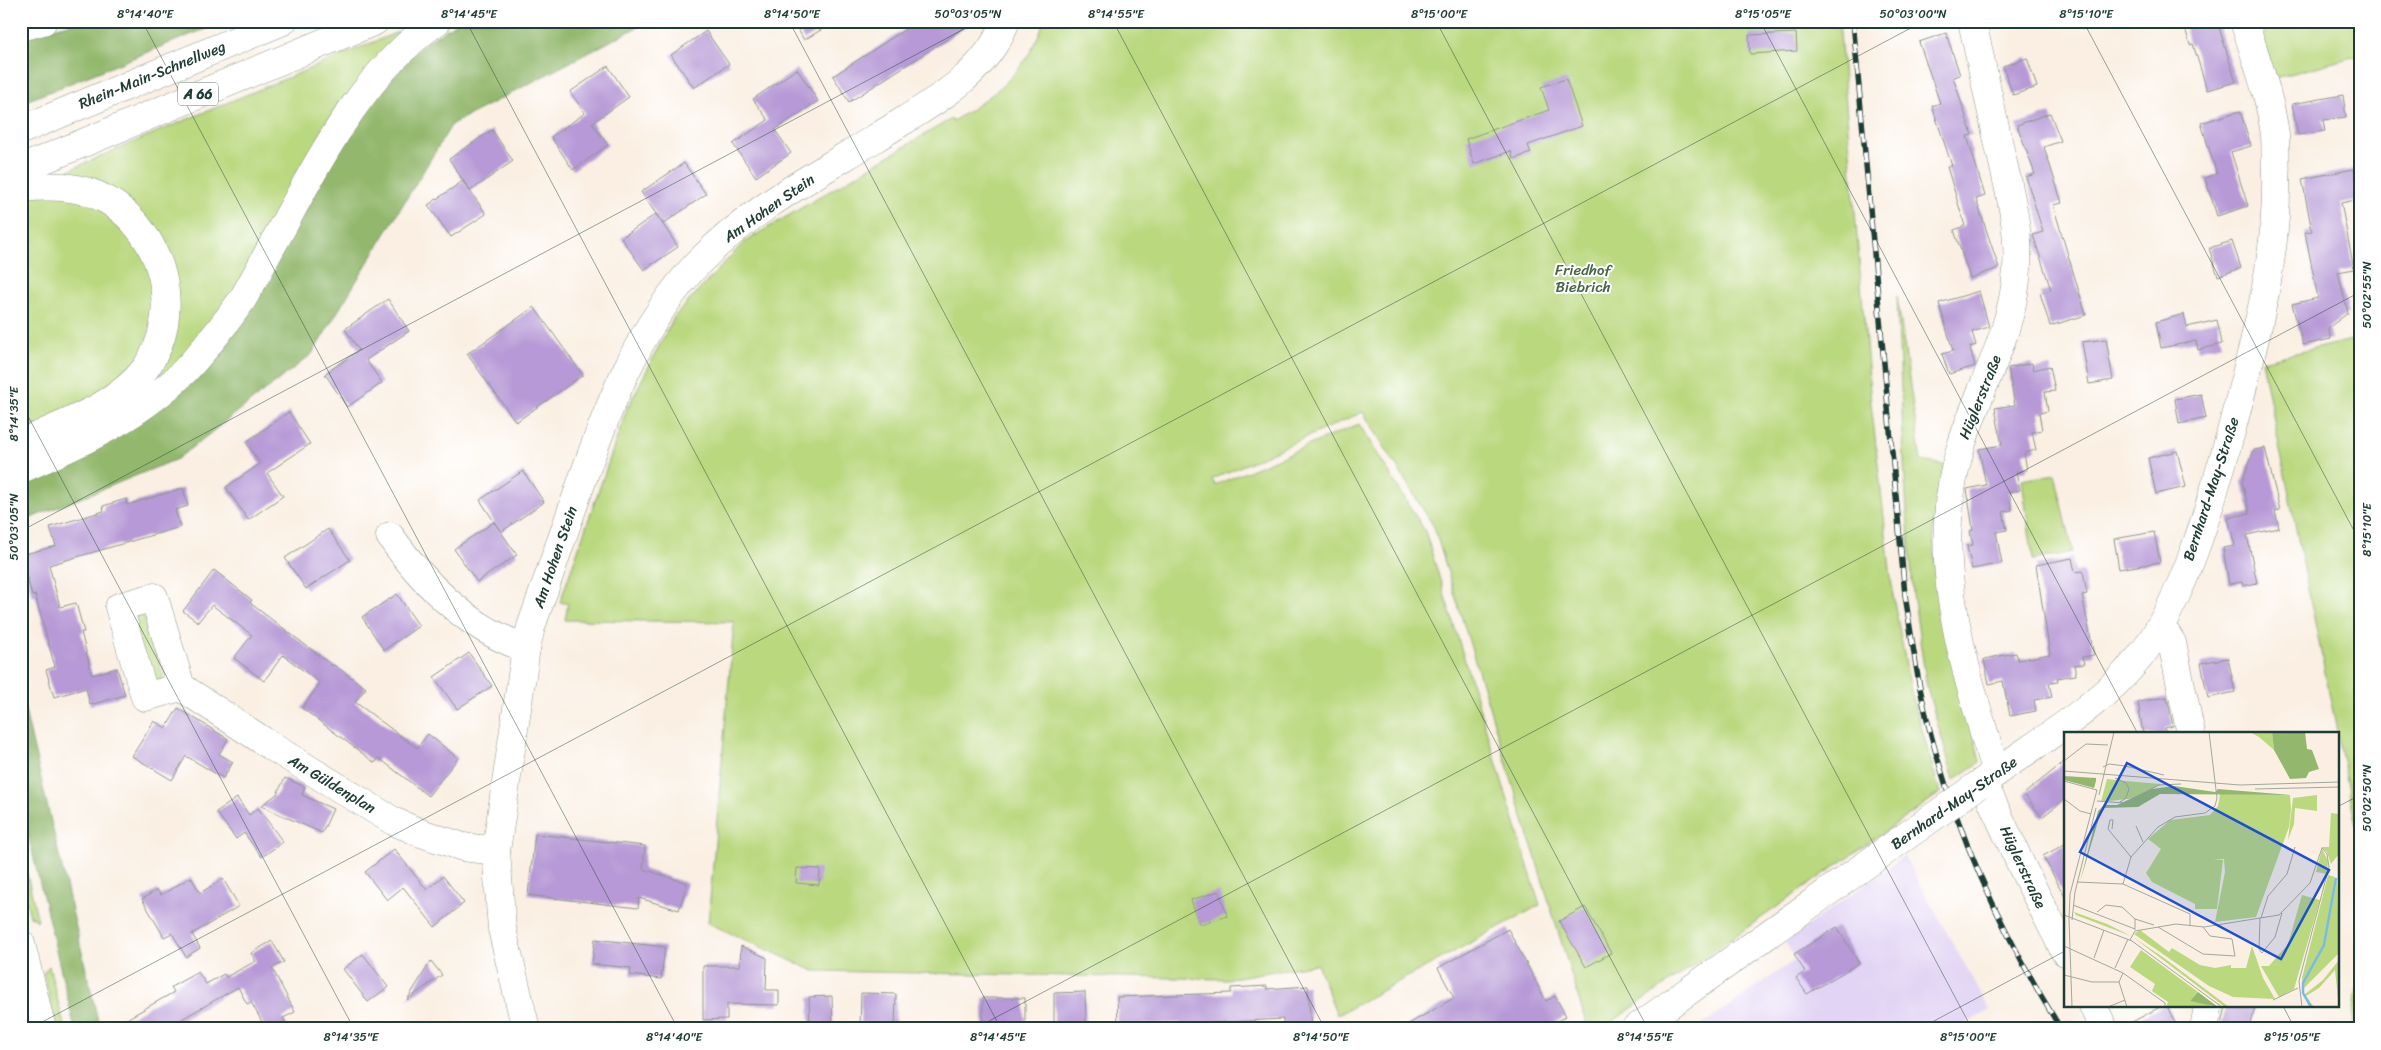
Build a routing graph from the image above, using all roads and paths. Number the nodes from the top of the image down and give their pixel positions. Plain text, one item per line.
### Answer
1 (44, 21) edge
2 (283, 21) edge
3 (375, 21) edge
4 (437, 21) edge
5 (1006, 21) edge
6 (1972, 21) edge
7 (2244, 21) edge
8 (21, 27) edge
9 (21, 130) edge
10 (21, 169) edge
11 (21, 188) edge
12 (21, 443) edge
13 (21, 469) edge
14 (390, 536) dead end
15 (2159, 628) junction
16 (526, 648) junction
17 (181, 687) dead end
18 (2191, 732) edge
19 (1986, 780) junction
20 (496, 851) junction
21 (21, 944) edge
22 (2064, 950) edge
23 (2094, 1008) edge
24 (2208, 1008) edge
25 (42, 1029) edge
26 (526, 1029) edge
27 (1635, 1029) edge
28 (2104, 1029) edge
29 (2204, 1029) edge

1 - 8 main road
2 - 9 main road, Rhein-Main-Schnellweg / A 66
3 - 10 main road, A 66
4 - 13 main road
5 - 16 main road, Am Hohen Stein
6 - 19 main road, Hüglerstraße
7 - 15 main road, Bernhard-May-Straße
11 - 12 main road
14 - 16 main road
15 - 18 main road
15 - 19 main road, Bernhard-May-Straße
16 - 20 main road, Am Hohen Stein
17 - 20 main road, Am Güldenplan
19 - 22 main road, Hüglerstraße
19 - 27 main road, Bernhard-May-Straße, bridge
20 - 26 main road, Am Hohen Stein
21 - 25 main road
23 - 28 main road
24 - 29 main road

